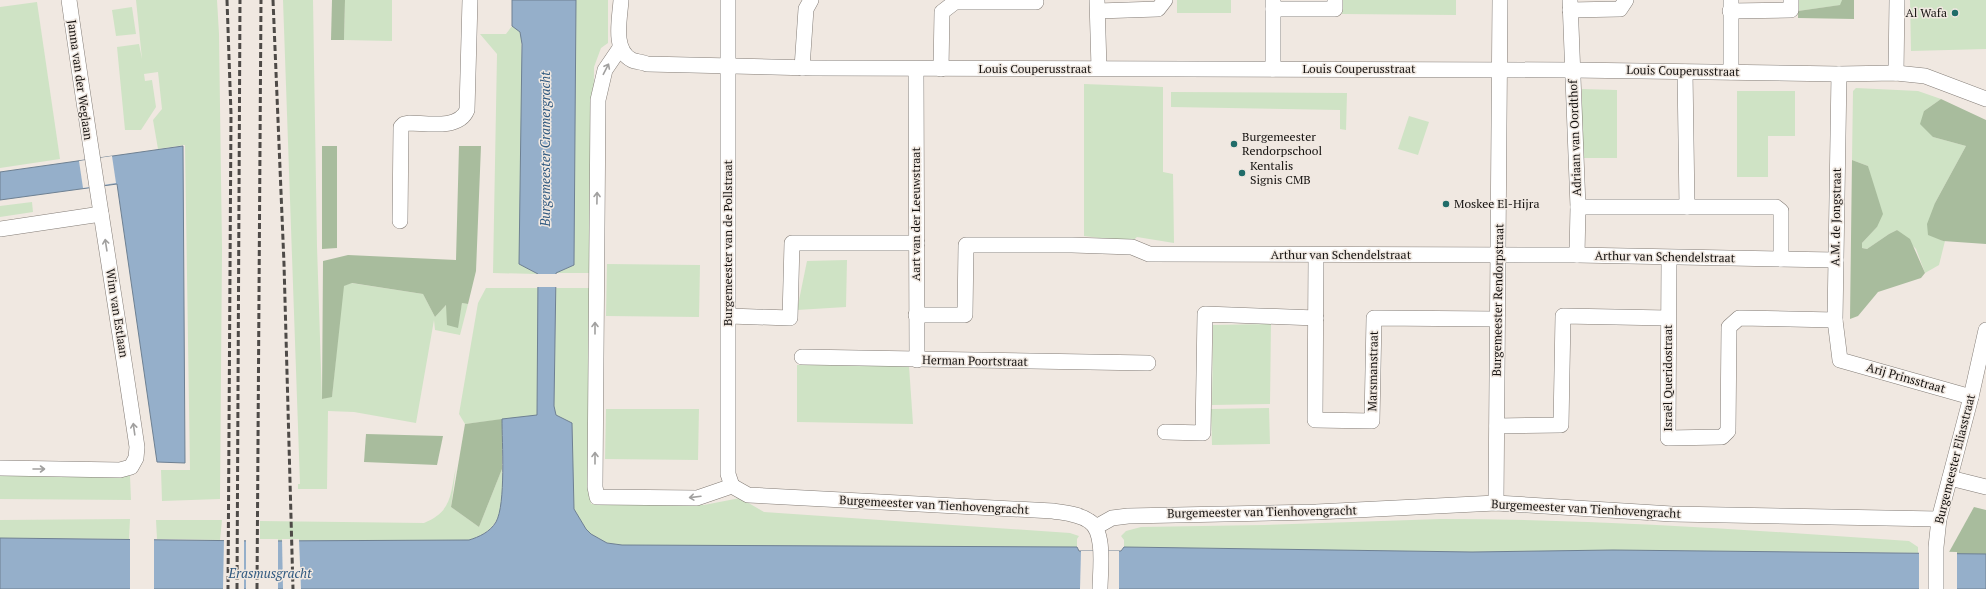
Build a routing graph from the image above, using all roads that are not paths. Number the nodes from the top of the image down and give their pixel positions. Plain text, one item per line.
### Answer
1 (69, 0) edge
2 (470, 0) edge
3 (621, 0) edge
4 (728, 0) edge
5 (811, 0) edge
6 (1165, 0) edge
7 (1335, 0) edge
8 (1500, 0) edge
9 (1626, 0) edge
10 (1791, 0) edge
11 (1897, 0) edge
12 (955, 1) edge
13 (1036, 2) dead end
14 (1273, 4) edge
15 (1098, 5) edge
16 (1570, 5) edge
17 (1730, 6) edge
18 (620, 48) junction
19 (727, 65) junction
20 (802, 68) junction
21 (1099, 68) junction
22 (916, 69) junction
23 (941, 69) junction
24 (1273, 69) junction
25 (1500, 70) junction
26 (1572, 70) junction
27 (1685, 72) junction
28 (1731, 72) junction
29 (1896, 73) junction
30 (1839, 74) junction
31 (1986, 99) edge
32 (92, 159) joint
33 (1578, 207) junction
34 (1687, 207) junction
35 (101, 214) junction
36 (400, 221) dead end
37 (0, 229) edge
38 (916, 242) junction
39 (1316, 255) junction
40 (1498, 255) junction
41 (1577, 255) junction
42 (1668, 258) junction
43 (1781, 259) junction
44 (1836, 260) junction
45 (916, 315) junction
46 (729, 316) junction
47 (1316, 318) junction
48 (1668, 318) junction
49 (1497, 319) junction
50 (1835, 320) junction
51 (1986, 330) edge
52 (802, 357) dead end
53 (917, 360) junction
54 (1840, 360) joint
55 (1148, 362) dead end
56 (1971, 397) junction
57 (1497, 426) junction
58 (1165, 432) dead end
59 (0, 468) edge
60 (1950, 478) junction
61 (732, 486) junction
62 (1986, 487) edge
63 (1496, 503) junction
64 (1939, 519) junction
65 (1096, 528) junction
66 (1100, 589) edge
67 (1936, 589) edge

1 - 32 street, Janna van der Weglaan
2 - 36 street
3 - 18 street
4 - 19 street, Burgemeester van de Pollstraat
5 - 20 street
6 - 15 street
7 - 14 street
8 - 25 street, Burgemeester Rendorpstraat
9 - 16 street
10 - 17 street
11 - 29 street
12 - 13 street
12 - 23 street
14 - 24 street
15 - 21 street
16 - 26 street, Adriaan van Oordthof
17 - 28 street
18 - 19 street
61 -> 18 street
19 - 20 street, Louis Couperusstraat
19 - 46 street, Burgemeester van de Pollstraat
20 - 22 street, Louis Couperusstraat
21 - 23 street, Louis Couperusstraat
21 - 24 street, Louis Couperusstraat
22 - 23 street, Louis Couperusstraat
22 - 38 street, Aart van der Leeuwstraat
24 - 25 street, Louis Couperusstraat
25 - 26 street, Louis Couperusstraat
25 - 40 street, Burgemeester Rendorpstraat
26 - 27 street, Louis Couperusstraat
26 - 33 street, Adriaan van Oordthof
27 - 28 street, Louis Couperusstraat
27 - 34 street
28 - 30 street, Louis Couperusstraat
29 - 30 street, Louis Couperusstraat
29 - 31 street, Louis Couperusstraat
30 - 44 street, A.M. de Jongstraat
32 - 35 street, Wim van Estlaan
33 - 34 street, Adriaan van Oordthof
33 - 41 street, Adriaan van Oordthof
34 - 43 street, Adriaan van Oordthof
35 - 37 street
59 -> 35 street, Wim van Estlaan
38 - 45 street, Aart van der Leeuwstraat
38 - 46 street
39 - 40 street, Arthur van Schendelstraat
39 - 45 street, Arthur van Schendelstraat
39 - 47 street, Marsmanstraat
40 - 41 street, Arthur van Schendelstraat
40 - 49 street, Burgemeester Rendorpstraat
41 - 42 street, Arthur van Schendelstraat
42 - 43 street, Arthur van Schendelstraat
42 - 48 street, Israël Queridostraat
43 - 44 street, Arthur van Schendelstraat
44 - 50 street, A.M. de Jongstraat
45 - 53 street, Aart van der Leeuwstraat
46 - 61 street, Burgemeester van de Pollstraat
47 - 49 street, Marsmanstraat
47 - 58 street
48 - 50 street, Israël Queridostraat
48 - 57 street
49 - 57 street, Burgemeester Rendorpstraat
50 - 54 street, A.M. de Jongstraat
51 - 56 street, Burgemeester Eliasstraat
52 - 53 street, Herman Poortstraat
53 - 55 street, Herman Poortstraat
54 - 56 street, Arij Prinsstraat
56 - 60 street, Burgemeester Eliasstraat
57 - 63 street, Burgemeester Rendorpstraat
60 - 62 street
60 - 64 street, Burgemeester Eliasstraat
61 - 65 street, Burgemeester van Tienhovengracht
63 - 64 street, Burgemeester van Tienhovengracht
63 - 65 street, Burgemeester van Tienhovengracht
64 - 67 street, Burgemeester Eliasstraat
65 - 66 street

